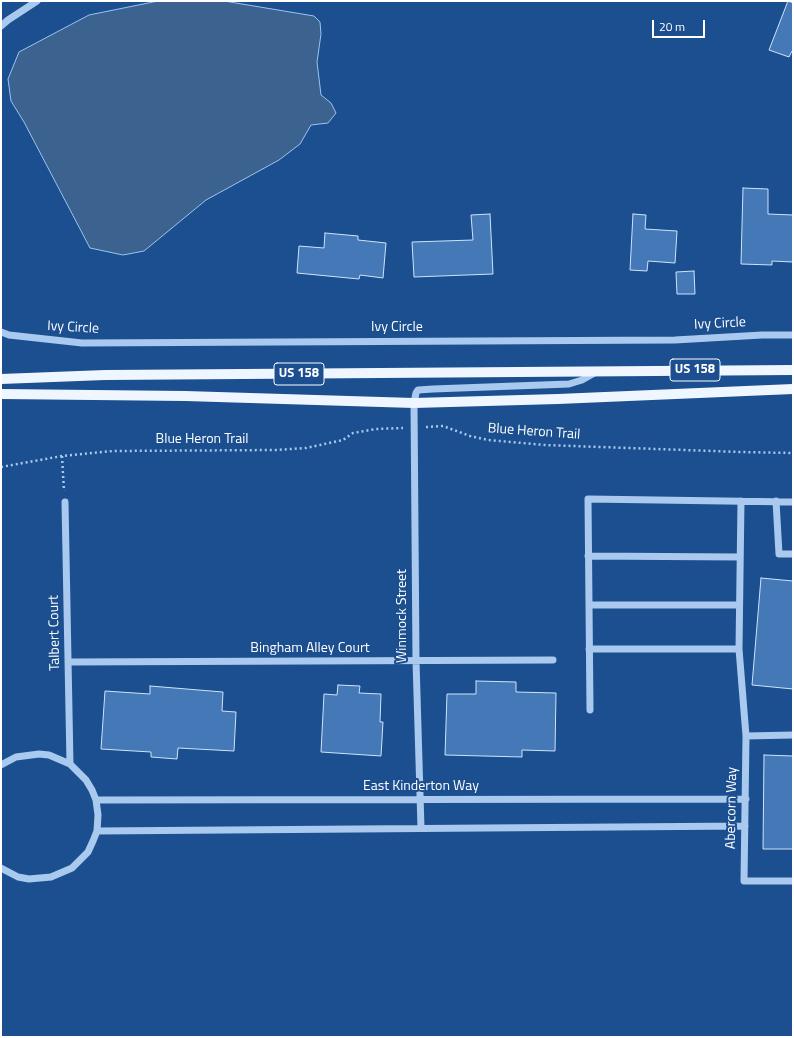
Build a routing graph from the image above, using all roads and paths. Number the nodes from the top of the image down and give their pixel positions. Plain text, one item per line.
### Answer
1 (37, 1) edge
2 (1, 26) edge
3 (1, 332) edge
4 (793, 335) edge
5 (793, 370) edge
6 (597, 372) junction
7 (1, 379) edge
8 (793, 389) edge
9 (1, 394) edge
10 (414, 403) junction
11 (415, 427) junction
12 (793, 453) edge
13 (62, 456) junction
14 (1, 468) edge
15 (741, 501) junction
16 (776, 501) junction
17 (65, 502) joint
18 (793, 502) edge
19 (793, 554) edge
20 (588, 556) junction
21 (740, 557) junction
22 (589, 605) junction
23 (739, 606) junction
24 (739, 648) junction
25 (589, 649) junction
26 (553, 660) dead end
27 (416, 661) junction
28 (68, 662) junction
29 (590, 710) dead end
30 (746, 736) junction
31 (793, 736) edge
32 (70, 764) junction
33 (1, 765) edge
34 (746, 799) junction
35 (96, 800) junction
36 (419, 800) junction
37 (745, 826) junction
38 (421, 828) junction
39 (97, 831) junction
40 (1, 868) edge
41 (793, 881) edge

1 - 2 street
3 - 4 street, Ivy Circle
5 - 6 main road, US 158
6 - 7 main road, US 158
6 - 10 street
8 - 10 main road, US 158
9 - 10 main road, US 158
10 - 11 street, Winmock Street
11 - 12 path, Blue Heron Trail
11 - 13 path, Blue Heron Trail
11 - 27 street, Winmock Street
13 - 14 path, Blue Heron Trail
13 - 17 path
15 - 16 street
15 - 20 street
15 - 21 street, Abercorn Way
16 - 18 street
16 - 19 street
17 - 28 street, Talbert Court
20 - 21 street
20 - 22 street
21 - 23 street, Abercorn Way
22 - 23 street
22 - 25 street
23 - 24 street, Abercorn Way
24 - 25 street
24 - 30 street, Abercorn Way
25 - 29 street
26 - 27 street, Bingham Alley Court
27 - 28 street, Bingham Alley Court
27 - 36 street, Winmock Street
28 - 32 street, Talbert Court
30 - 31 street
30 - 34 street, Abercorn Way
32 - 33 street
32 - 35 street
34 - 36 street, East Kinderton Way
34 - 37 street, Abercorn Way
35 - 36 street, East Kinderton Way
35 - 39 street
36 - 38 street, Winmock Street
37 - 38 street
37 - 41 street, Abercorn Way
38 - 39 street
39 - 40 street

